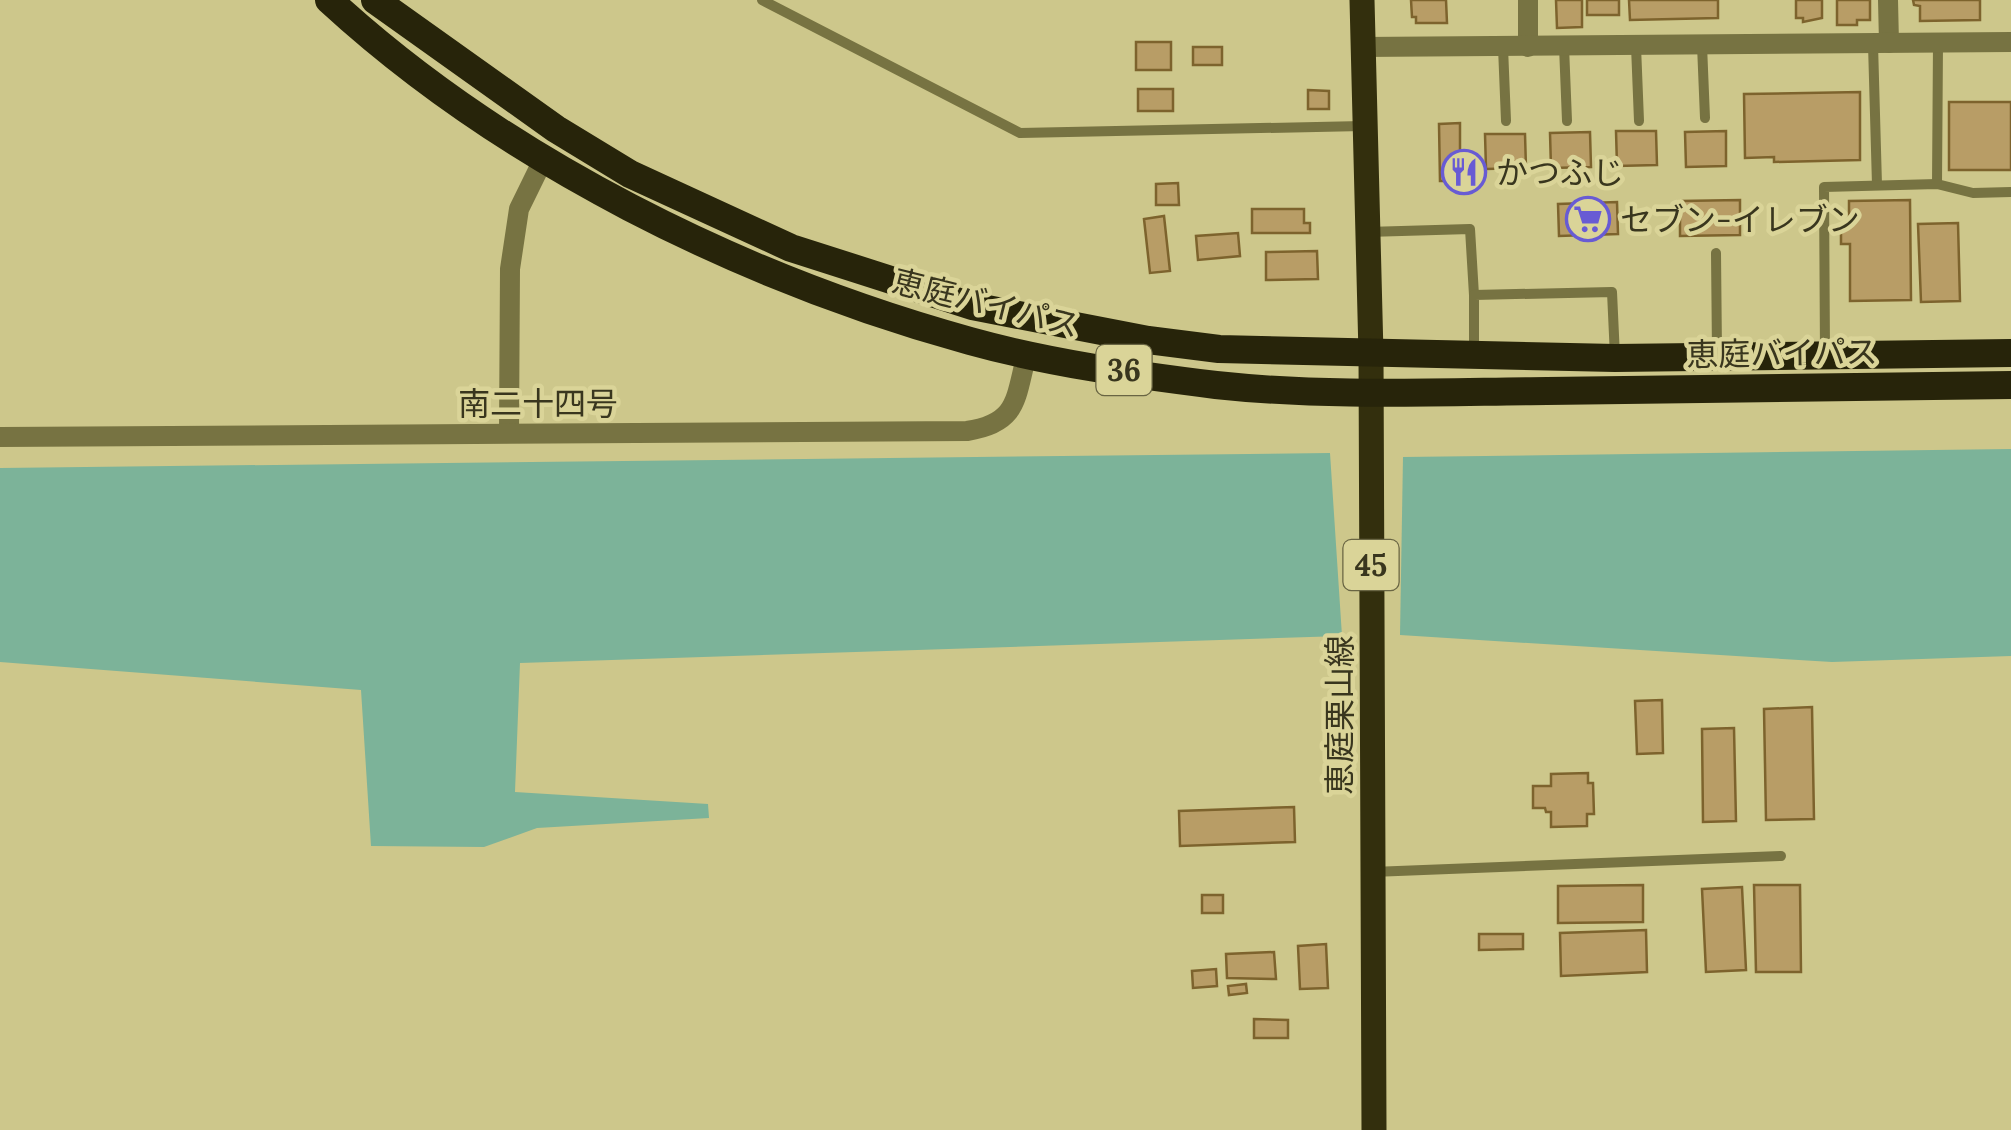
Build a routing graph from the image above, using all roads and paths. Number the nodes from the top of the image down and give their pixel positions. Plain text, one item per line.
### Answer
1 (329, 0) edge
2 (375, 0) edge
3 (762, 0) edge
4 (1362, 0) edge
5 (1528, 0) edge
6 (1888, 0) edge
7 (2011, 42) edge
8 (1881, 43) junction
9 (1938, 43) junction
10 (1702, 45) junction
11 (1528, 46) junction
12 (1564, 46) junction
13 (1636, 46) junction
14 (1503, 47) junction
15 (1362, 48) junction
16 (1705, 118) dead end
17 (1506, 121) dead end
18 (1567, 121) dead end
19 (1639, 121) dead end
20 (1364, 126) junction
21 (544, 158) junction
22 (1937, 184) junction
23 (1877, 185) junction
24 (2011, 192) edge
25 (1368, 232) junction
26 (1716, 254) dead end
27 (1474, 295) junction
28 (2011, 353) edge
29 (1027, 354) junction
30 (1371, 354) junction
31 (1825, 354) junction
32 (1474, 356) junction
33 (1716, 356) junction
34 (1616, 358) junction
35 (2011, 385) edge
36 (1369, 392) junction
37 (508, 433) junction
38 (0, 436) edge
39 (1781, 856) dead end
40 (1372, 872) junction
41 (1374, 1130) edge

1 - 21 highway, 恵庭バイパス / 36
2 - 30 highway, 恵庭バイパス / 36
3 - 20 lane
4 - 15 main road, 恵庭栗山線 / 45
5 - 11 street
6 - 8 street
7 - 9 street
8 - 9 street
8 - 10 street
8 - 23 lane
9 - 22 lane
10 - 13 street
10 - 16 lane
11 - 12 street
11 - 14 street
12 - 13 street
12 - 18 lane
13 - 19 lane
14 - 15 street
14 - 17 lane
15 - 20 main road, 恵庭栗山線 / 45
20 - 25 main road, 恵庭栗山線 / 45
21 - 29 highway, 恵庭バイパス / 36
21 - 37 street
22 - 23 lane
22 - 24 lane
23 - 31 lane
25 - 27 lane
25 - 30 main road, 恵庭栗山線 / 45
26 - 33 lane
27 - 32 lane
27 - 34 lane
28 - 31 highway, 恵庭バイパス / 36
29 - 36 highway, 恵庭バイパス / 36
29 - 37 street, 南二十四号
30 - 32 highway, 恵庭バイパス / 36
30 - 36 main road, 恵庭栗山線 / 45
31 - 33 highway, 恵庭バイパス / 36
32 - 34 highway, 恵庭バイパス / 36
33 - 34 highway, 恵庭バイパス / 36
35 - 36 highway, 恵庭バイパス / 36
36 - 40 main road, 恵庭栗山線 / 45
37 - 38 street, 南二十四号
39 - 40 lane
40 - 41 main road, 恵庭栗山線 / 45

